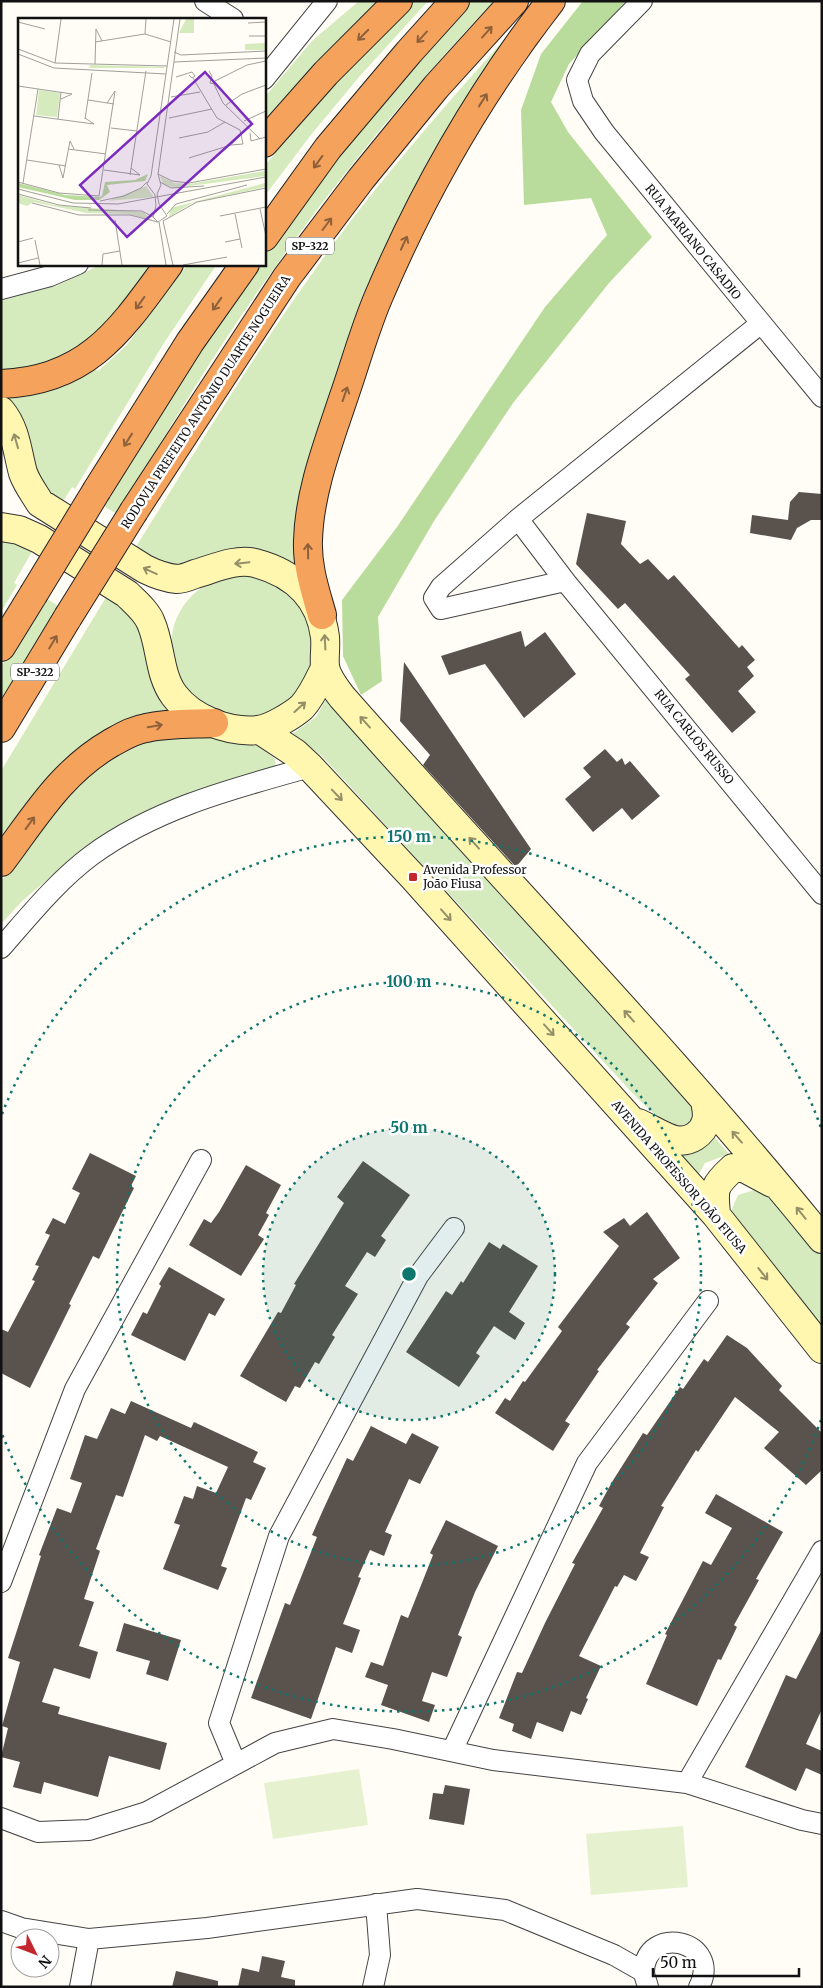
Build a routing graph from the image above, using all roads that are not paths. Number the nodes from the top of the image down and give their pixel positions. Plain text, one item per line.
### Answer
1 (206, 1) edge
2 (328, 1) edge
3 (398, 1) edge
4 (454, 1) edge
5 (514, 1) edge
6 (551, 1) edge
7 (642, 1) edge
8 (232, 18) edge
9 (265, 79) edge
10 (265, 142) edge
11 (265, 236) edge
12 (76, 265) edge
13 (168, 265) edge
14 (244, 265) edge
15 (1, 289) edge
16 (760, 324) junction
17 (1, 384) edge
18 (822, 397) edge
19 (1, 411) edge
20 (518, 519) junction
21 (1, 527) edge
22 (565, 581) junction
23 (322, 615) junction
24 (1, 647) edge
25 (325, 668) junction
26 (214, 723) junction
27 (1, 728) edge
28 (260, 730) junction
29 (310, 767) junction
30 (1, 862) edge
31 (822, 894) edge
32 (1, 948) edge
33 (705, 1101) junction
34 (628, 1118) junction
35 (201, 1160) dead end
36 (780, 1187) junction
37 (716, 1215) junction
38 (454, 1228) dead end
39 (822, 1239) edge
40 (708, 1301) dead end
41 (822, 1349) edge
42 (822, 1551) edge
43 (1, 1582) edge
44 (452, 1751) junction
45 (236, 1764) junction
46 (687, 1783) junction
47 (1, 1818) edge
48 (822, 1824) edge
49 (376, 1904) junction
50 (1, 1921) edge
51 (89, 1939) junction
52 (646, 1980) edge
53 (700, 1986) edge
54 (80, 1987) edge
55 (373, 1987) edge

1 - 8 street
2 - 9 street
3 -> 10 highway
4 -> 11 highway, SP-322
27 -> 5 highway, RODOVIA PREFEITO ANTÔNIO DUARTE NOGUEIRA / SP-322, bridge
23 -> 6 highway
7 - 16 street, RUA MARIANO CASADIO
12 - 15 street
13 -> 17 highway
14 -> 24 highway, bridge
16 - 18 street, RUA MARIANO CASADIO
16 - 20 street
23 -> 19 main road, AVENIDA PROFESSOR JOÃO FIUSA
20 - 22 street, RUA CARLOS RUSSO
20 - 22 street
21 - 26 main road, AVENIDA PROFESSOR JOÃO FIUSA
22 - 31 street, RUA CARLOS RUSSO
25 -> 23 main road, AVENIDA PROFESSOR JOÃO FIUSA
28 -> 25 main road, AVENIDA PROFESSOR JOÃO FIUSA
33 -> 25 main road
26 - 28 main road, AVENIDA PROFESSOR JOÃO FIUSA
30 -> 26 highway
28 - 29 main road, AVENIDA PROFESSOR JOÃO FIUSA
29 - 32 street
29 -> 34 main road, AVENIDA PROFESSOR JOÃO FIUSA
33 - 34 main road
36 -> 33 main road
34 - 37 main road, AVENIDA PROFESSOR JOÃO FIUSA
35 - 43 street
36 - 37 main road
39 -> 36 main road
37 -> 41 main road, AVENIDA PROFESSOR JOÃO FIUSA
38 - 45 street
40 - 44 street
42 - 46 street
44 - 45 street
44 - 46 street
45 - 47 street
46 - 48 street
49 - 51 street
49 - 52 street
49 - 55 street
50 - 51 street
51 - 54 street
52 - 53 street

